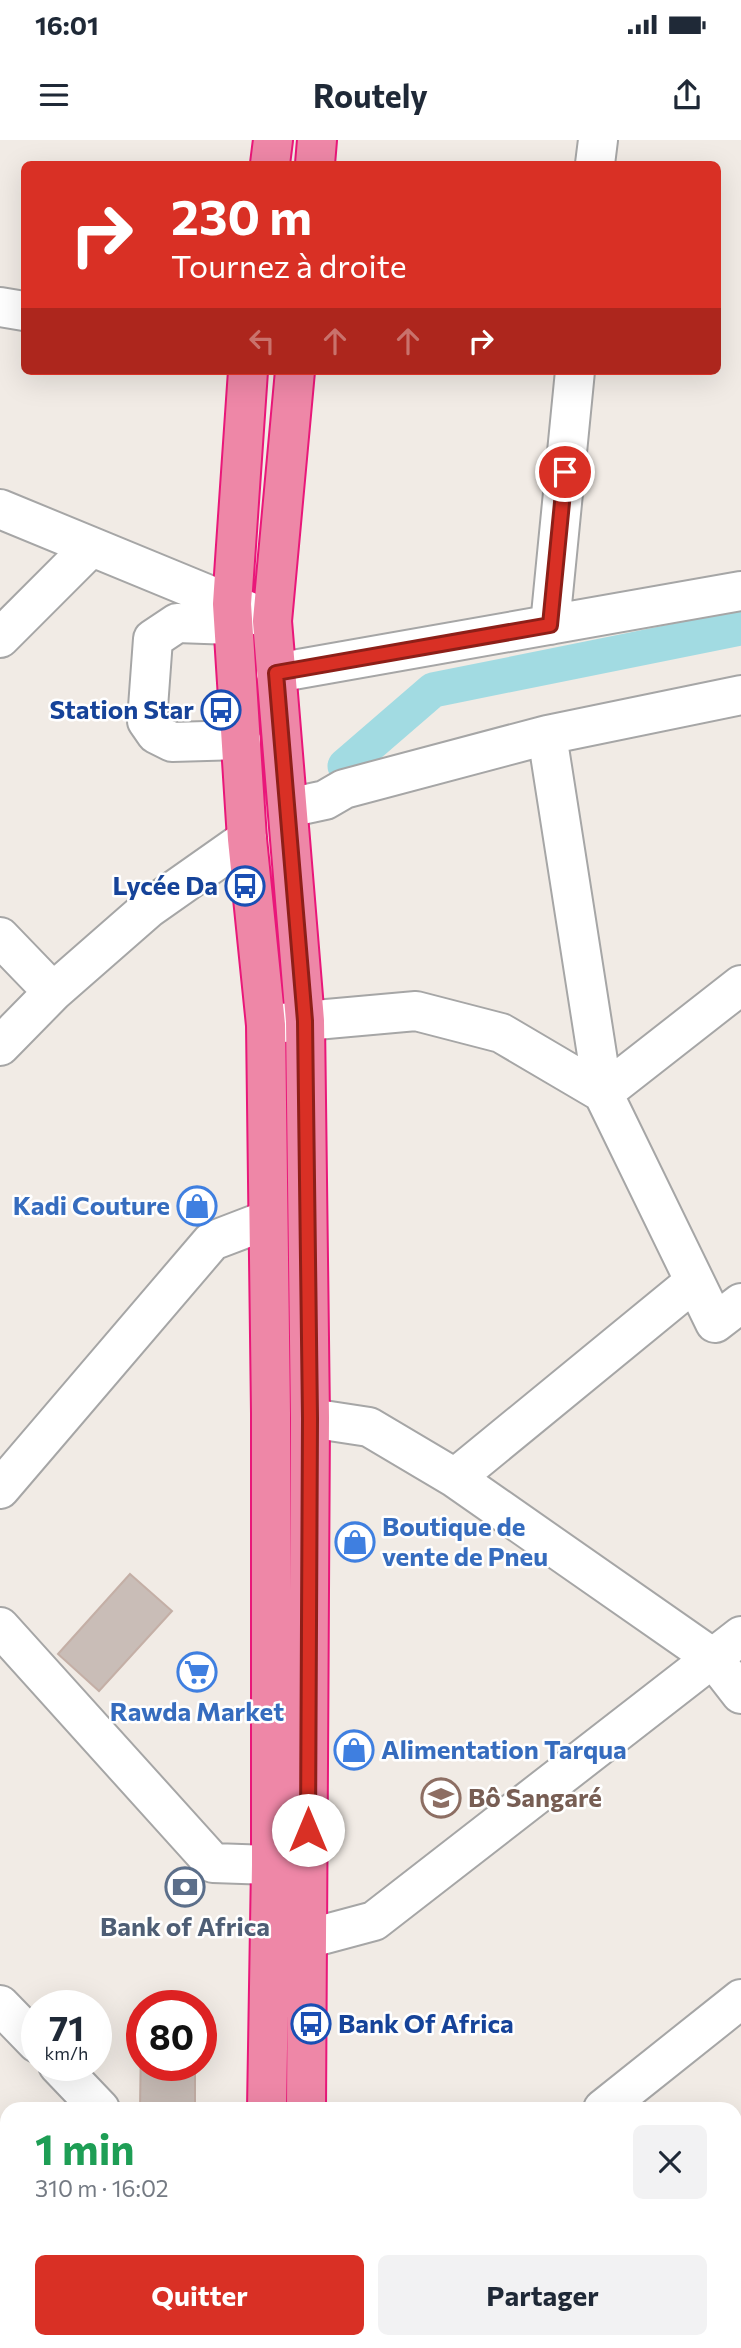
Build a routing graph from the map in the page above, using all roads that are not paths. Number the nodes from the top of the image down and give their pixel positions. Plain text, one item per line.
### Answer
1 (272, 140) edge
2 (317, 140) edge
3 (597, 140) edge
4 (270, 161) edge
5 (315, 161) edge
6 (595, 161) edge
7 (0, 307) edge
8 (21, 310) edge
9 (248, 375) edge
10 (295, 375) edge
11 (575, 375) edge
12 (0, 509) edge
13 (91, 547) junction
14 (741, 591) edge
15 (232, 615) junction
16 (272, 621) junction
17 (550, 625) junction
18 (0, 638) edge
19 (276, 673) junction
20 (741, 695) edge
21 (547, 734) junction
22 (241, 740) junction
23 (288, 808) junction
24 (247, 839) junction
25 (0, 937) edge
26 (741, 985) edge
27 (53, 992) junction
28 (305, 1021) junction
29 (266, 1025) junction
30 (0, 1046) edge
31 (603, 1093) junction
32 (267, 1220) junction
33 (694, 1282) junction
34 (741, 1303) edge
35 (310, 1418) junction
36 (454, 1478) junction
37 (0, 1489) edge
38 (0, 1627) edge
39 (727, 1647) edge
40 (741, 1694) edge
41 (271, 1865) junction
42 (308, 1939) junction
43 (270, 1950) junction
44 (741, 1999) edge
45 (0, 2005) edge
46 (21, 2027) edge
47 (73, 2081) edge
48 (93, 2102) edge
49 (267, 2102) edge
50 (306, 2102) edge
51 (612, 2102) edge

1 - 4 highway
2 - 5 highway
3 - 6 street
7 - 8 street
9 - 15 highway
10 - 16 highway
11 - 17 street
12 - 13 street
13 - 15 street
13 - 18 street
14 - 17 street
15 - 16 street
15 - 22 highway
15 - 22 street
16 - 19 highway
17 - 19 street
19 - 23 highway
20 - 21 street
21 - 23 street
21 - 31 street
22 - 24 highway
23 - 28 highway
24 - 27 street
24 - 29 highway
25 - 27 street
26 - 31 street
27 - 30 street
28 - 29 street
28 - 31 street
28 - 35 highway
29 - 32 highway
31 - 33 street
32 - 37 street
32 - 41 highway
33 - 34 street
33 - 36 street
35 - 36 street
35 - 42 highway
36 - 39 street
38 - 41 street
39 - 40 street
39 - 42 street
41 - 43 highway
42 - 43 street
42 - 50 highway
43 - 49 highway
44 - 51 street
45 - 46 street
47 - 48 street

